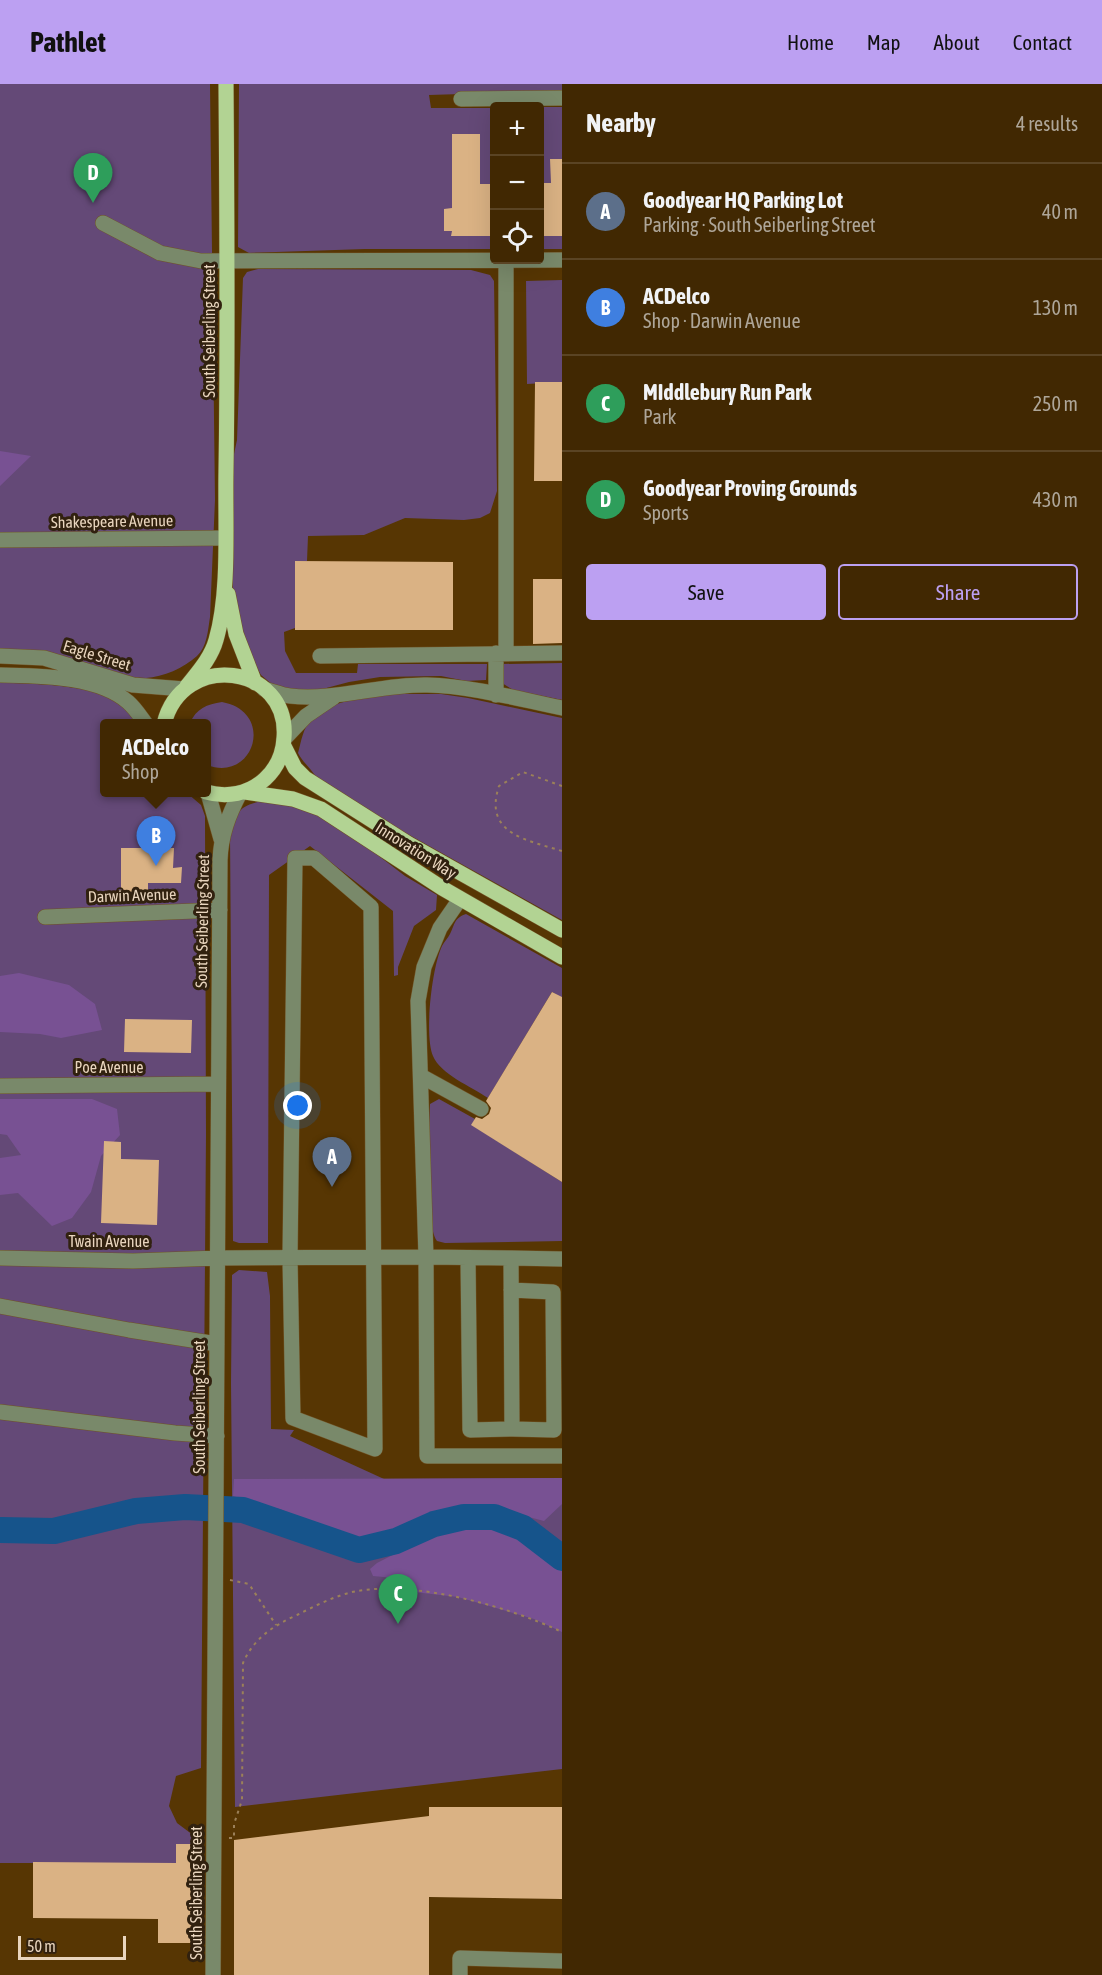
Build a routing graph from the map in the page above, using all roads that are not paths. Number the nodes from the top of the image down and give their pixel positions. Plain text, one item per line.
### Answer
1 (226, 84) edge
2 (562, 98) edge
3 (460, 99) dead end
4 (103, 223) dead end
5 (544, 260) edge
6 (562, 260) edge
7 (490, 261) edge
8 (228, 262) junction
9 (506, 264) edge
10 (225, 538) junction
11 (0, 540) edge
12 (225, 578) junction
13 (501, 653) junction
14 (562, 653) edge
15 (0, 656) edge
16 (320, 656) dead end
17 (0, 675) edge
18 (260, 686) junction
19 (186, 687) junction
20 (340, 694) junction
21 (496, 695) junction
22 (562, 708) edge
23 (143, 719) edge
24 (165, 719) edge
25 (284, 743) junction
26 (242, 792) junction
27 (211, 793) edge
28 (208, 797) edge
29 (221, 839) junction
30 (460, 899) junction
31 (220, 910) junction
32 (45, 917) dead end
33 (562, 930) edge
34 (562, 957) edge
35 (421, 1076) junction
36 (218, 1084) junction
37 (0, 1086) edge
38 (481, 1109) dead end
39 (290, 1257) junction
40 (375, 1257) junction
41 (426, 1257) junction
42 (0, 1258) edge
43 (218, 1258) junction
44 (468, 1258) junction
45 (511, 1258) junction
46 (562, 1259) edge
47 (511, 1290) junction
48 (0, 1305) edge
49 (217, 1344) junction
50 (0, 1412) edge
51 (512, 1429) junction
52 (217, 1436) junction
53 (562, 1456) edge
54 (562, 1961) edge
55 (213, 1975) edge
56 (460, 1975) edge

1 - 8 main road, South Seiberling Street
2 - 3 street
4 - 8 street
5 - 6 street
7 - 8 street
8 - 10 main road, South Seiberling Street
9 - 13 street
10 - 11 street, Shakespeare Avenue
10 - 12 main road, South Seiberling Street
12 - 18 main road, South Seiberling Street
12 - 19 main road, South Seiberling Street
13 - 14 street
13 - 16 street
13 - 21 street
15 - 19 street, Eagle Street
17 - 23 street, Eagle Street
18 - 19 main road
18 - 20 street
18 - 25 main road, South Seiberling Street
19 - 24 main road, South Seiberling Street
20 - 21 street
20 - 25 street
21 - 22 street
25 - 26 main road
25 - 33 main road, Innovation Way
26 - 27 main road, Innovation Way
26 - 29 street, South Seiberling Street
26 - 30 main road, Innovation Way
28 - 29 street, South Seiberling Street
29 - 31 street, South Seiberling Street
30 - 34 main road, Innovation Way
30 - 35 street
31 - 32 street, Darwin Avenue
31 - 36 street, South Seiberling Street
35 - 38 street
35 - 41 street
36 - 37 street, Poe Avenue
36 - 43 street, South Seiberling Street
39 - 40 street, Twain Avenue
39 - 40 street
39 - 40 street
39 - 43 street, Twain Avenue
40 - 41 street, Twain Avenue
41 - 44 street, Twain Avenue
41 - 53 street
42 - 43 street, Twain Avenue
43 - 49 street, South Seiberling Street
44 - 45 street, Twain Avenue
44 - 51 street
45 - 46 street, Twain Avenue
45 - 47 street
47 - 51 street
47 - 51 street
48 - 49 street
49 - 52 street, South Seiberling Street
50 - 52 street
52 - 55 street, South Seiberling Street
54 - 56 street

